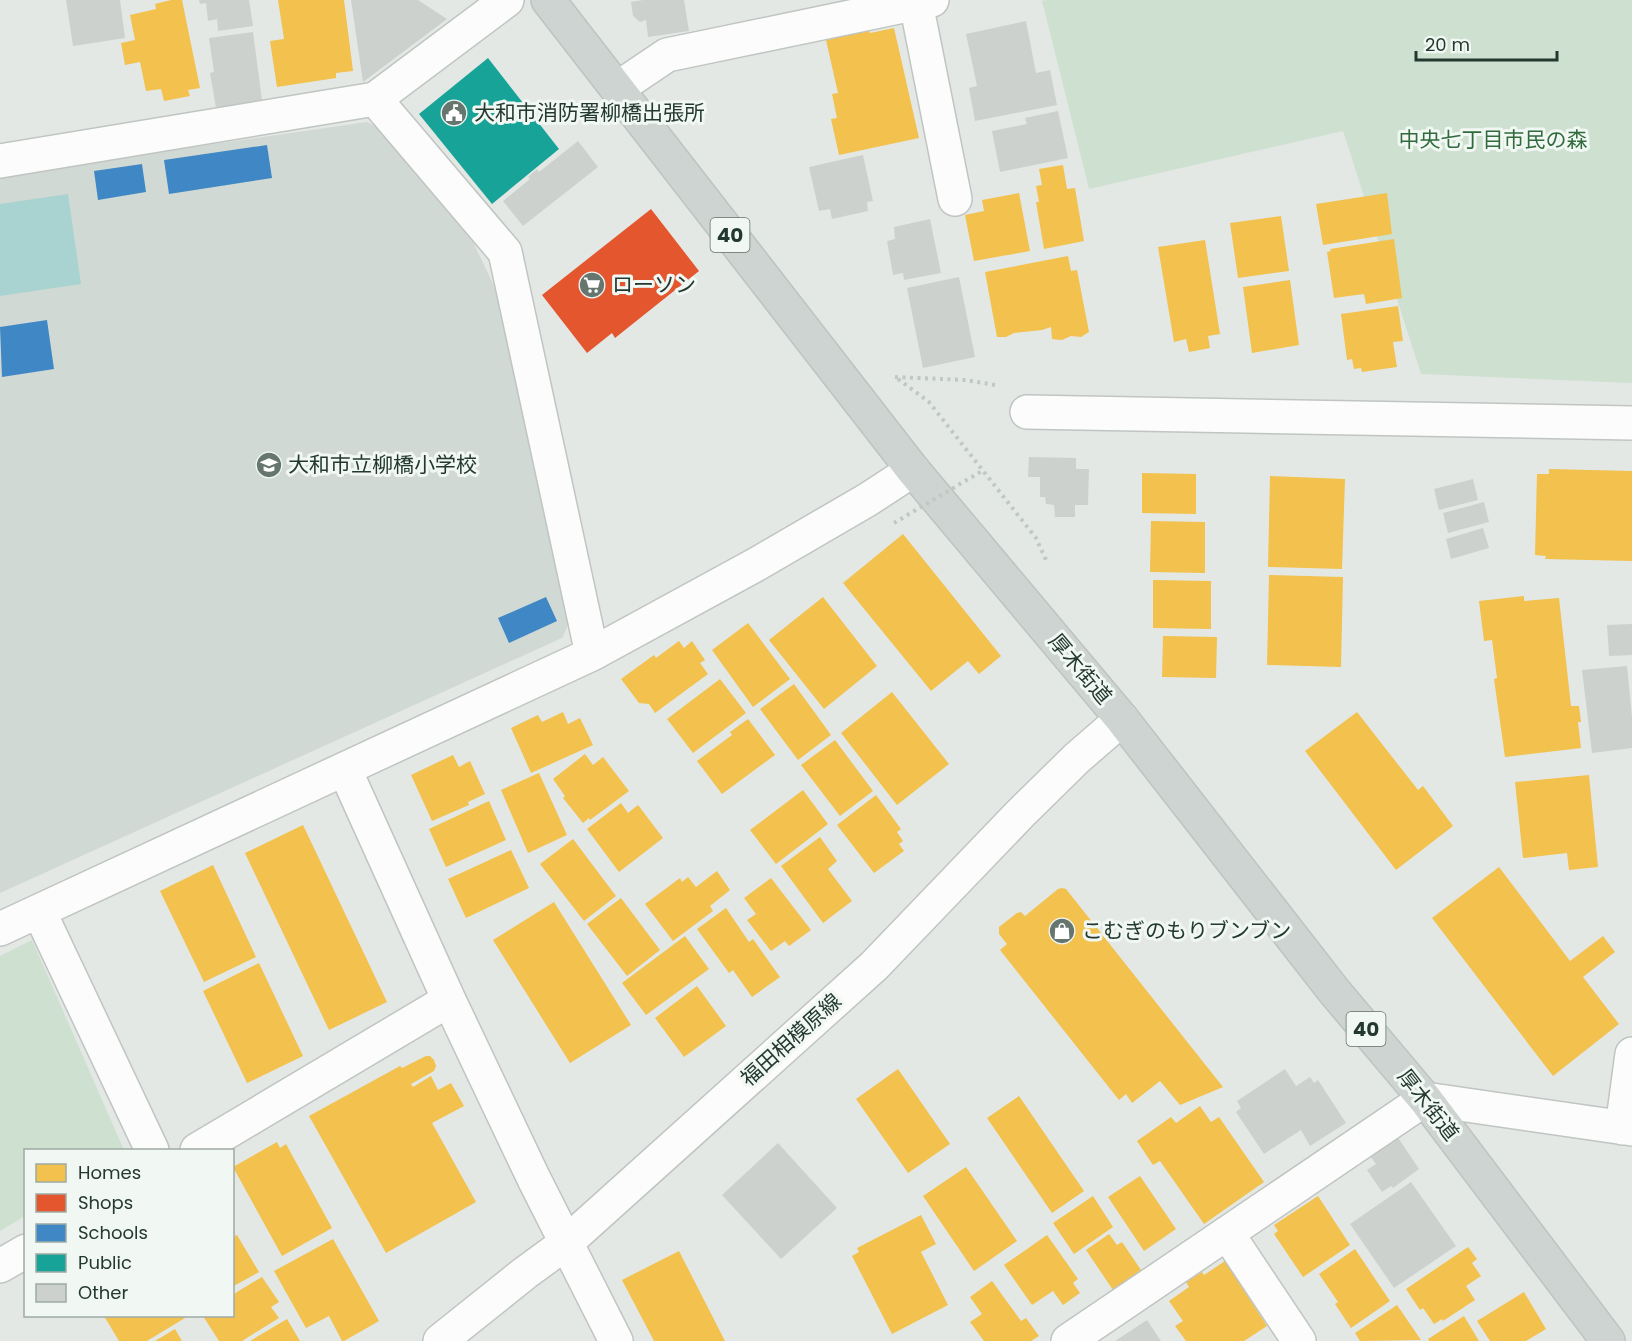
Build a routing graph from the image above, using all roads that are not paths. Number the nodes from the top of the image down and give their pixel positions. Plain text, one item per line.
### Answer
1 (507, 0) edge
2 (548, 0) edge
3 (924, 2) edge
4 (618, 88) junction
5 (375, 99) junction
6 (0, 161) edge
7 (955, 199) dead end
8 (1027, 412) dead end
9 (1632, 423) edge
10 (913, 470) junction
11 (592, 654) junction
12 (1122, 719) junction
13 (345, 770) junction
14 (39, 911) junction
15 (0, 928) edge
16 (449, 1000) junction
17 (1632, 1054) edge
18 (1425, 1099) junction
19 (1627, 1129) edge
20 (152, 1149) edge
21 (199, 1149) edge
22 (1227, 1233) junction
23 (566, 1243) junction
24 (24, 1252) edge
25 (0, 1266) edge
26 (440, 1341) edge
27 (616, 1341) edge
28 (1068, 1341) edge
29 (1299, 1341) edge
30 (1608, 1341) edge

1 - 5 street
2 - 4 main road, 厚木街道 / 40
3 - 4 street
3 - 7 street
4 - 10 main road, 厚木街道 / 40
5 - 6 street
5 - 11 street
8 - 9 street
10 - 11 street
10 - 12 main road, 厚木街道 / 40
11 - 13 street
12 - 18 main road, 厚木街道 / 40
12 - 23 street, 福田相模原線
13 - 14 street
13 - 16 street
14 - 15 street
14 - 20 street
16 - 21 street
16 - 23 street
17 - 19 street
18 - 19 street
18 - 22 street
18 - 30 main road, 厚木街道 / 40
22 - 28 street
22 - 29 street
23 - 26 street, 福田相模原線
23 - 27 street
24 - 25 street

